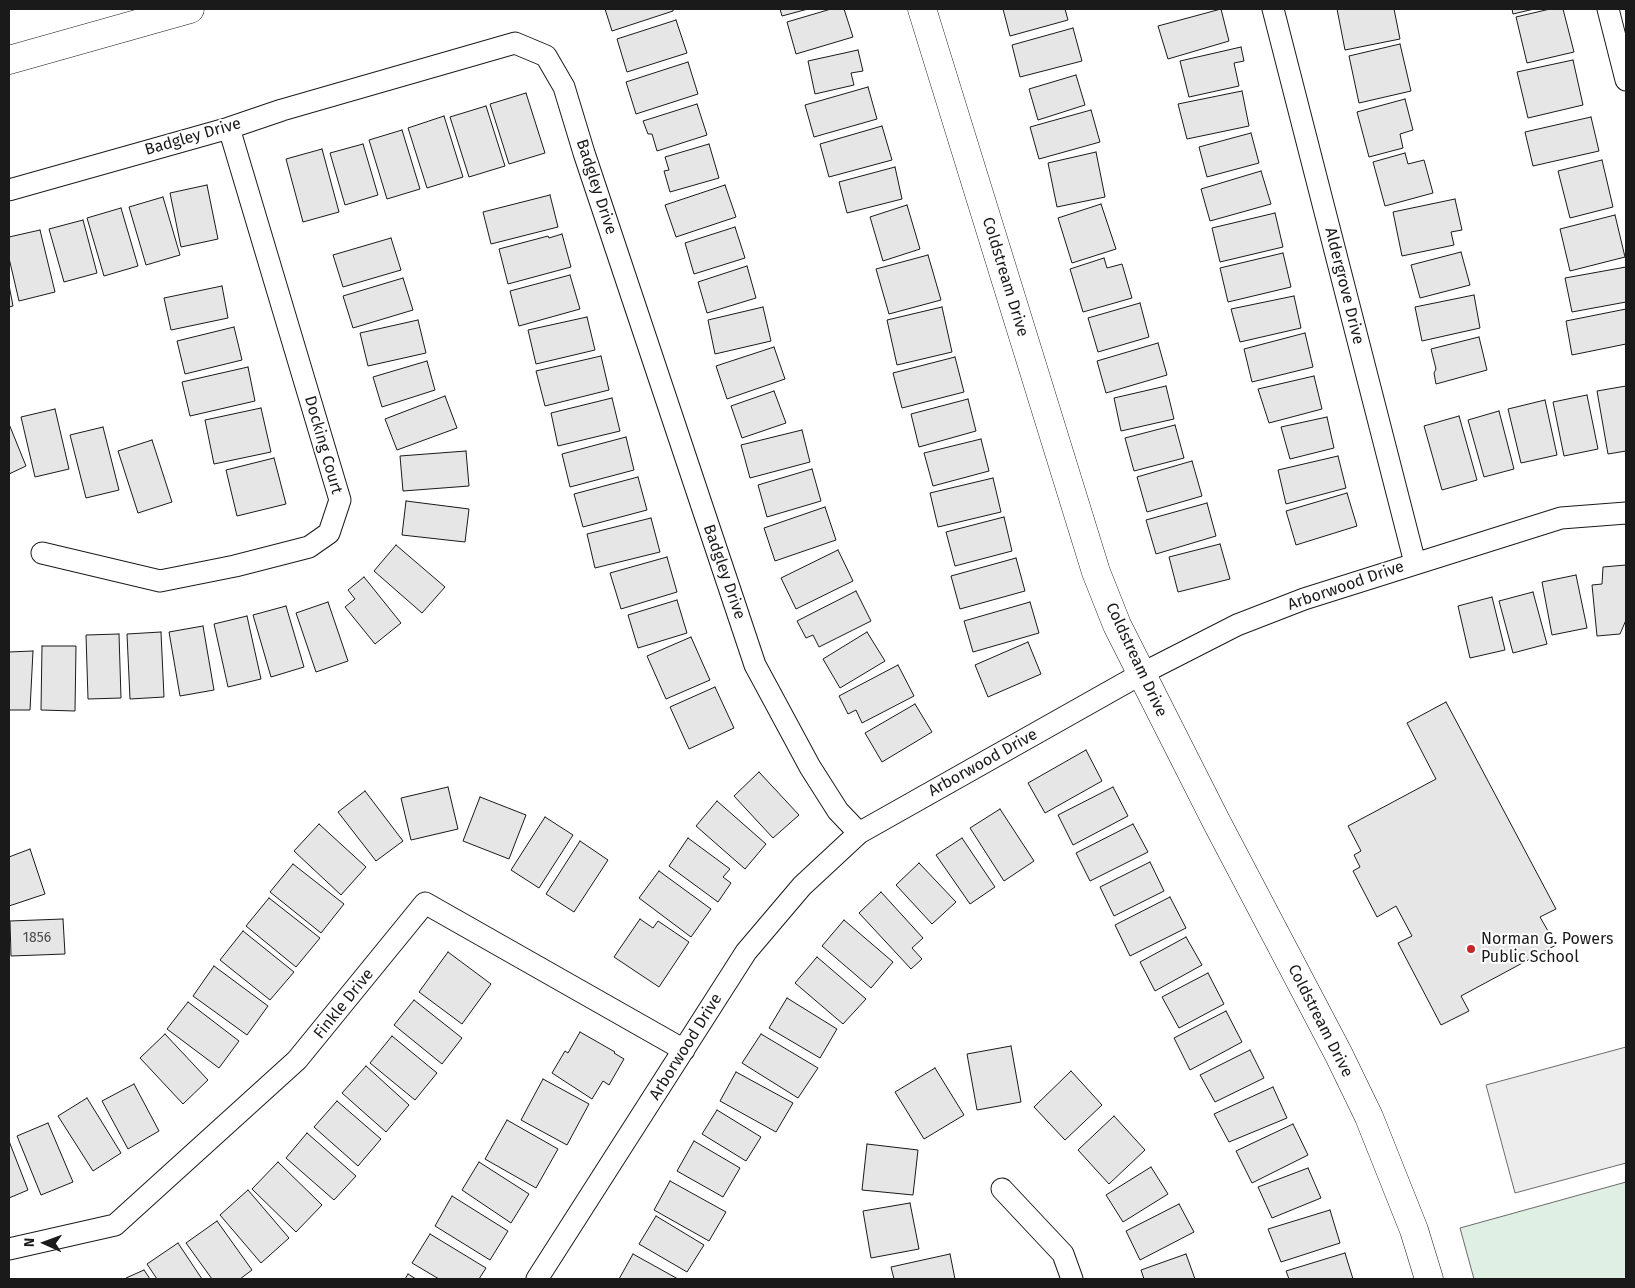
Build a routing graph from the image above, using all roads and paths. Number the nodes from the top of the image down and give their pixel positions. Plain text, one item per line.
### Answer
1 (190, 9) edge
2 (922, 9) edge
3 (1272, 9) edge
4 (1608, 9) edge
5 (9, 60) edge
6 (1626, 80) edge
7 (229, 128) junction
8 (9, 190) edge
9 (1626, 513) edge
10 (42, 553) dead end
11 (1415, 563) junction
12 (1142, 674) junction
13 (858, 833) junction
14 (684, 1050) junction
15 (1002, 1189) dead end
16 (9, 1249) edge
17 (537, 1279) edge
18 (1072, 1279) edge
19 (1429, 1279) edge

1 - 5 street
2 - 12 street, Coldstream Drive
3 - 11 street, Aldergrove Drive
4 - 6 street
7 - 8 street, Badgley Drive
7 - 10 street, Docking Court
7 - 13 street, Badgley Drive
9 - 11 street, Arborwood Drive
11 - 12 street, Arborwood Drive
12 - 13 street, Arborwood Drive
12 - 19 street, Coldstream Drive
13 - 14 street, Arborwood Drive
14 - 16 street, Finkle Drive
14 - 17 street, Arborwood Drive
15 - 18 street

